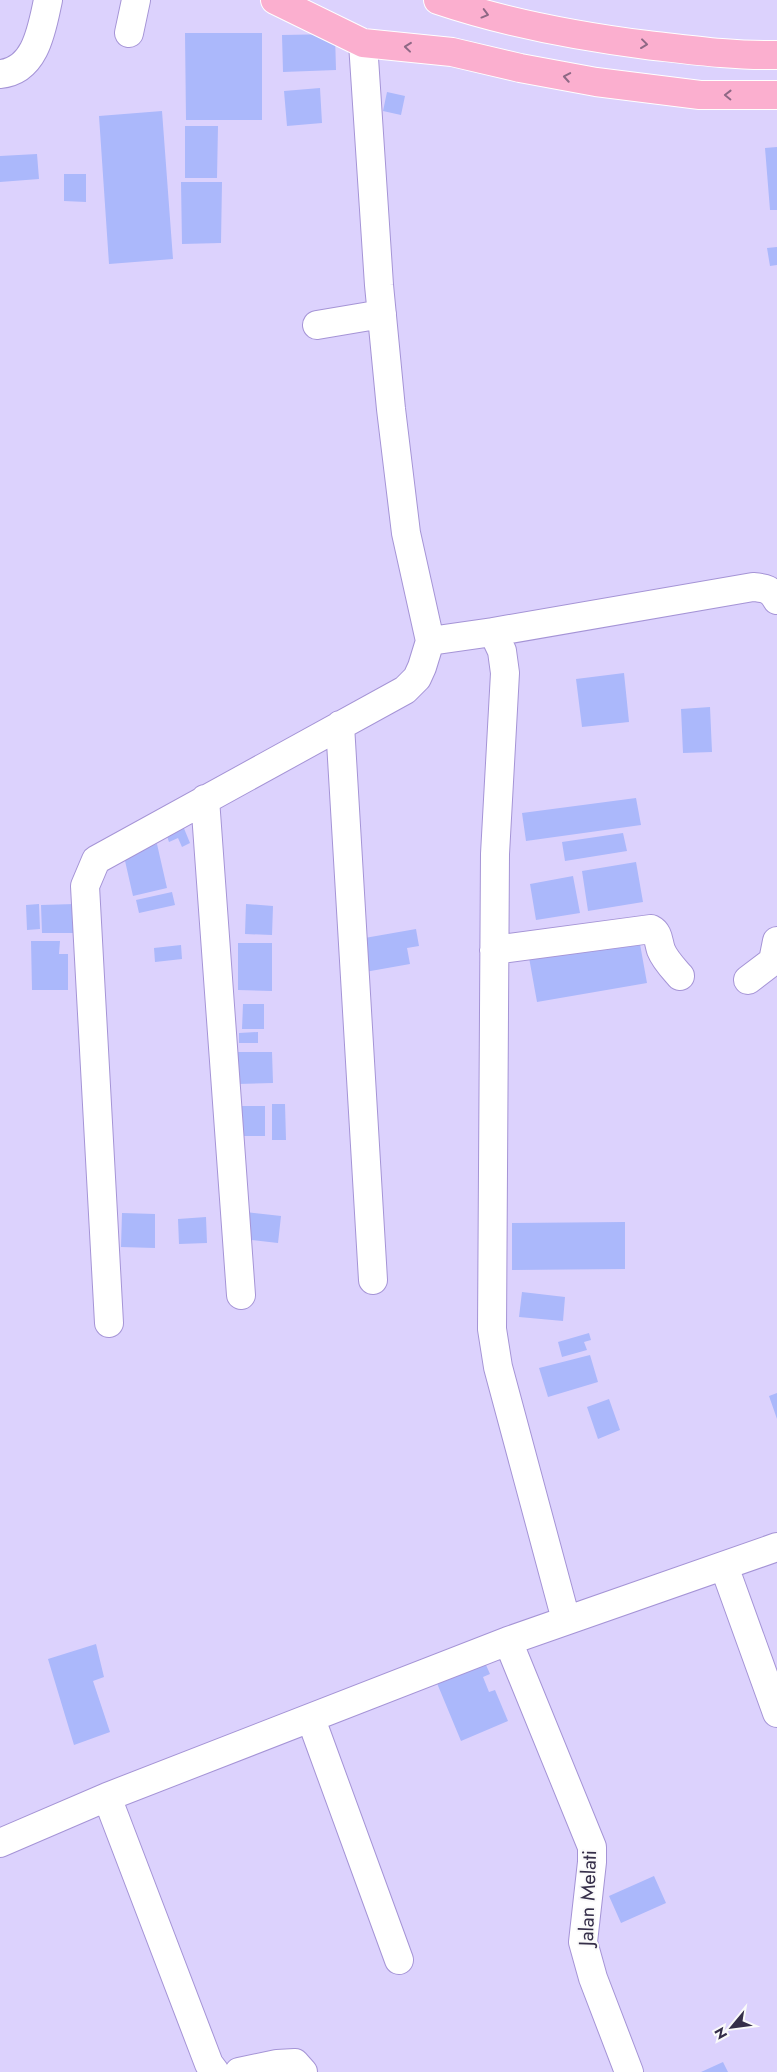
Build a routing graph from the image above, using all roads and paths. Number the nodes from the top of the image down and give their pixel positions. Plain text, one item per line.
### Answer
1 (48, 0) edge
2 (136, 0) edge
3 (275, 0) edge
4 (449, 2) edge
5 (129, 33) dead end
6 (363, 43) junction
7 (777, 55) edge
8 (0, 74) edge
9 (777, 95) edge
10 (382, 314) junction
11 (317, 325) dead end
12 (777, 600) edge
13 (493, 632) junction
14 (430, 641) junction
15 (340, 726) junction
16 (205, 799) junction
17 (777, 941) edge
18 (494, 950) junction
19 (680, 976) dead end
20 (748, 980) dead end
21 (373, 1280) dead end
22 (241, 1295) dead end
23 (109, 1323) dead end
24 (777, 1547) edge
25 (724, 1566) junction
26 (566, 1620) junction
27 (508, 1641) junction
28 (777, 1713) edge
29 (311, 1719) junction
30 (107, 1797) junction
31 (0, 1843) edge
32 (399, 1960) dead end
33 (215, 2072) edge
34 (239, 2072) edge
35 (303, 2072) edge
36 (629, 2072) edge

1 - 8 street
2 - 5 street
3 - 6 main road
4 -> 7 main road
9 -> 6 main road
6 - 10 street
10 - 11 street
10 - 14 street
12 - 13 street
13 - 14 street
13 - 18 street
14 - 15 street
15 - 16 street
15 - 21 street
16 - 22 street
16 - 23 street
17 - 20 street
18 - 19 street
18 - 26 street
24 - 25 street
25 - 26 street
25 - 28 street
26 - 27 street
27 - 29 street
27 - 36 street, Jalan Melati
29 - 30 street
29 - 32 street
30 - 31 street
30 - 33 street
34 - 35 street

